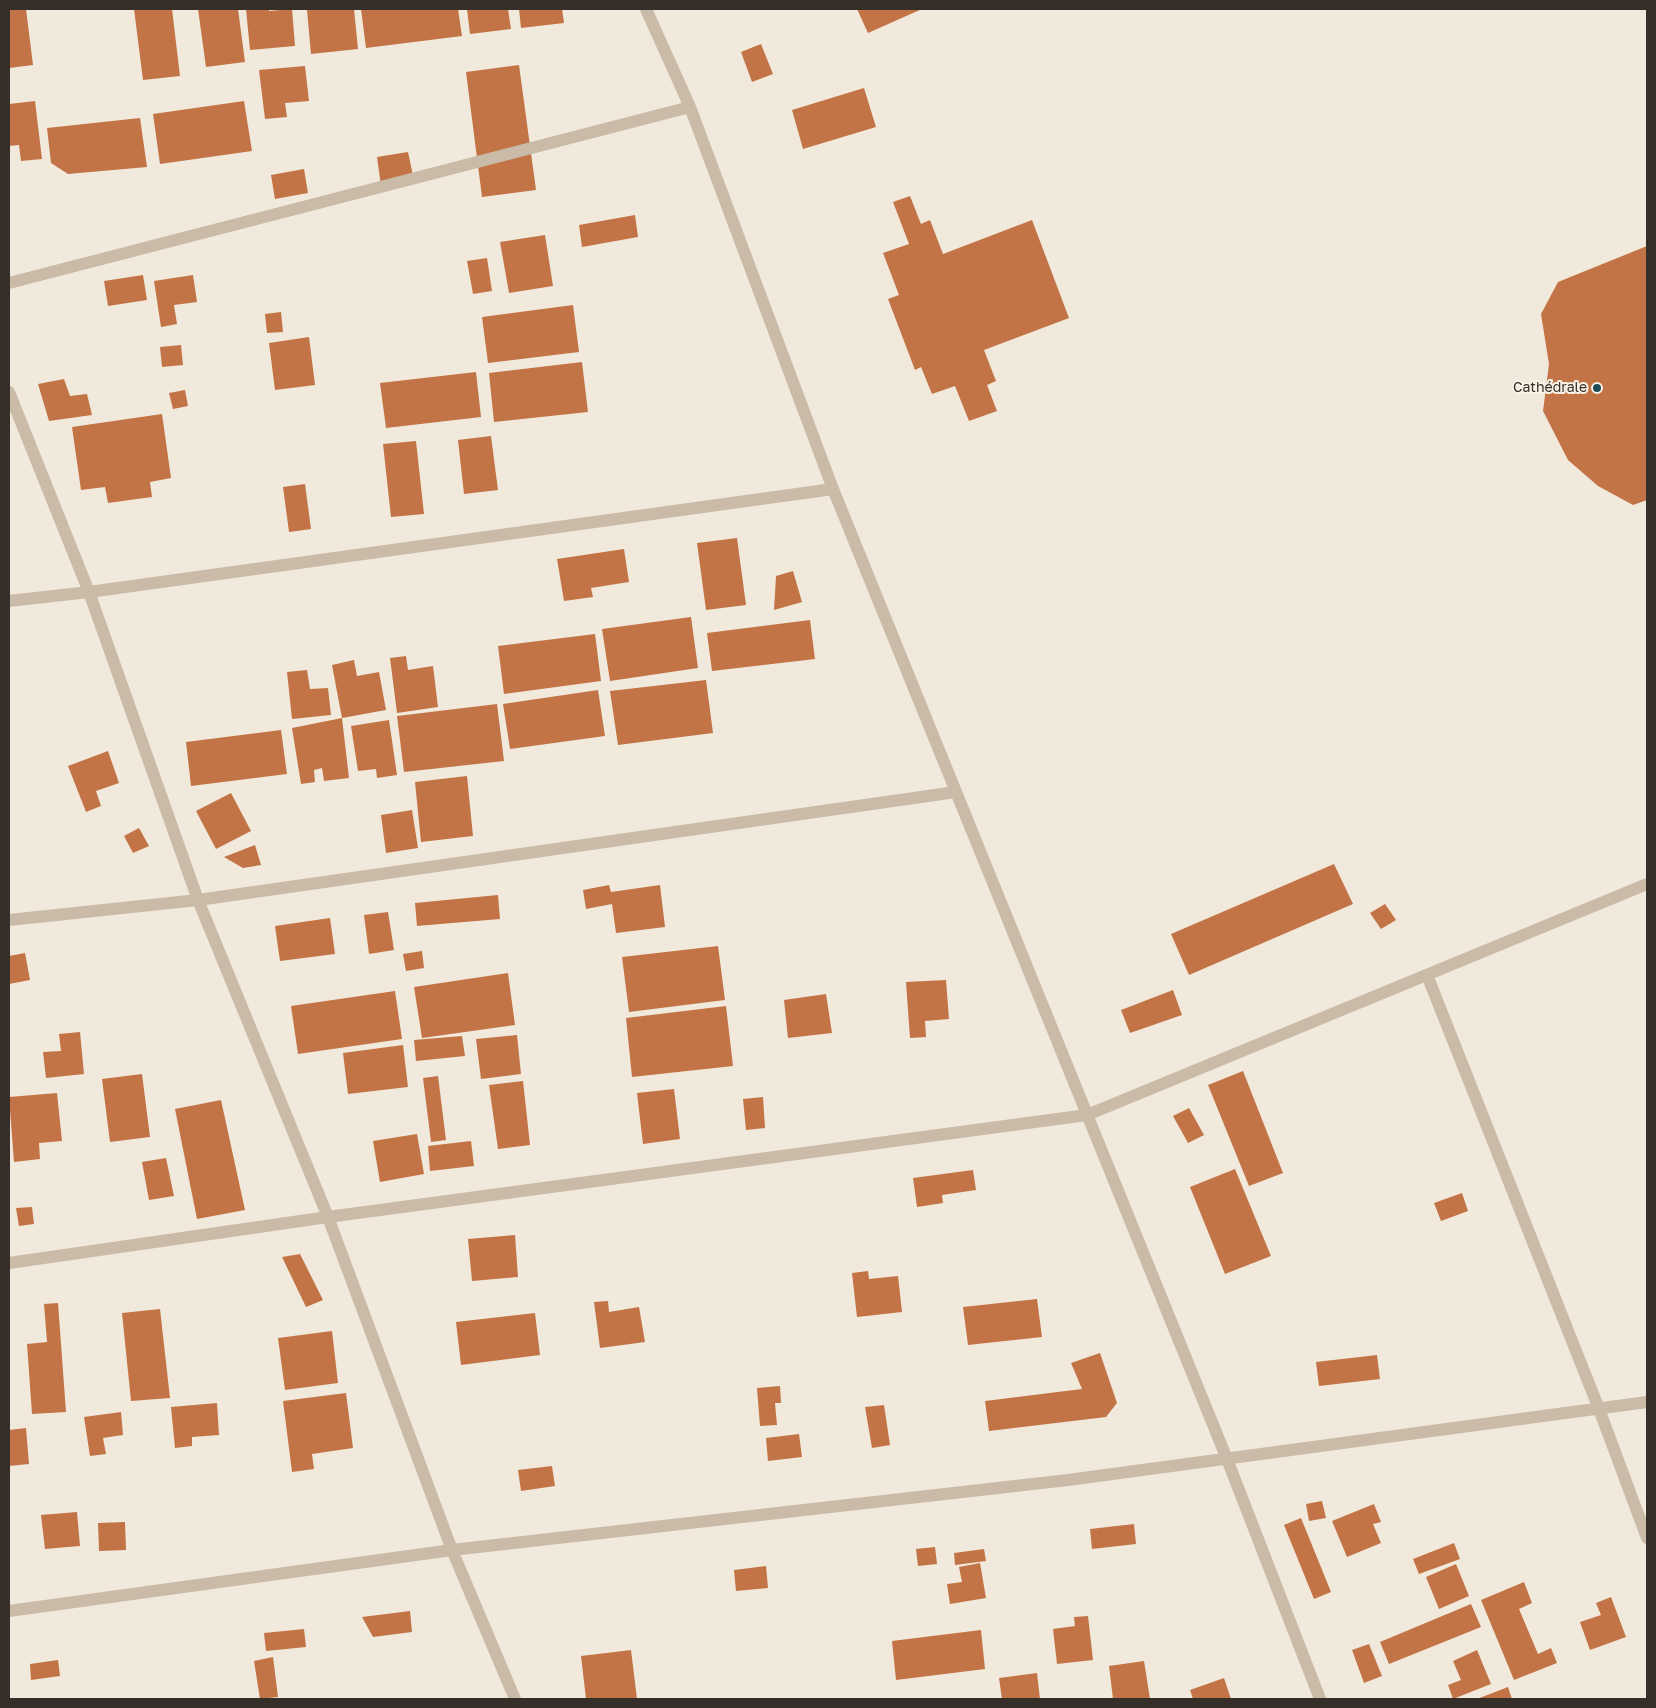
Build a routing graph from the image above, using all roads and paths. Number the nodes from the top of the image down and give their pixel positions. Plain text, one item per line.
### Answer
1 (646, 9) edge
2 (690, 107) junction
3 (9, 283) edge
4 (9, 392) edge
5 (833, 489) junction
6 (89, 592) junction
7 (9, 600) edge
8 (956, 792) junction
9 (1647, 884) edge
10 (198, 900) junction
11 (9, 920) edge
12 (1427, 975) junction
13 (1087, 1115) junction
14 (328, 1217) junction
15 (9, 1262) edge
16 (1647, 1402) edge
17 (1599, 1409) junction
18 (1227, 1459) junction
19 (1647, 1538) edge
20 (452, 1550) junction
21 (9, 1612) edge
22 (515, 1699) edge
23 (1320, 1699) edge

1 - 2 street
2 - 3 street
2 - 5 street
4 - 6 street
5 - 6 street
5 - 8 street
6 - 7 street
6 - 10 street
8 - 10 street
8 - 13 street
9 - 12 street
10 - 11 street
10 - 14 street
12 - 13 street
12 - 17 street
13 - 14 street
13 - 18 street
14 - 15 street
14 - 20 street
16 - 17 street
17 - 18 street
17 - 19 street
18 - 20 street
18 - 23 street
20 - 21 street
20 - 22 street

